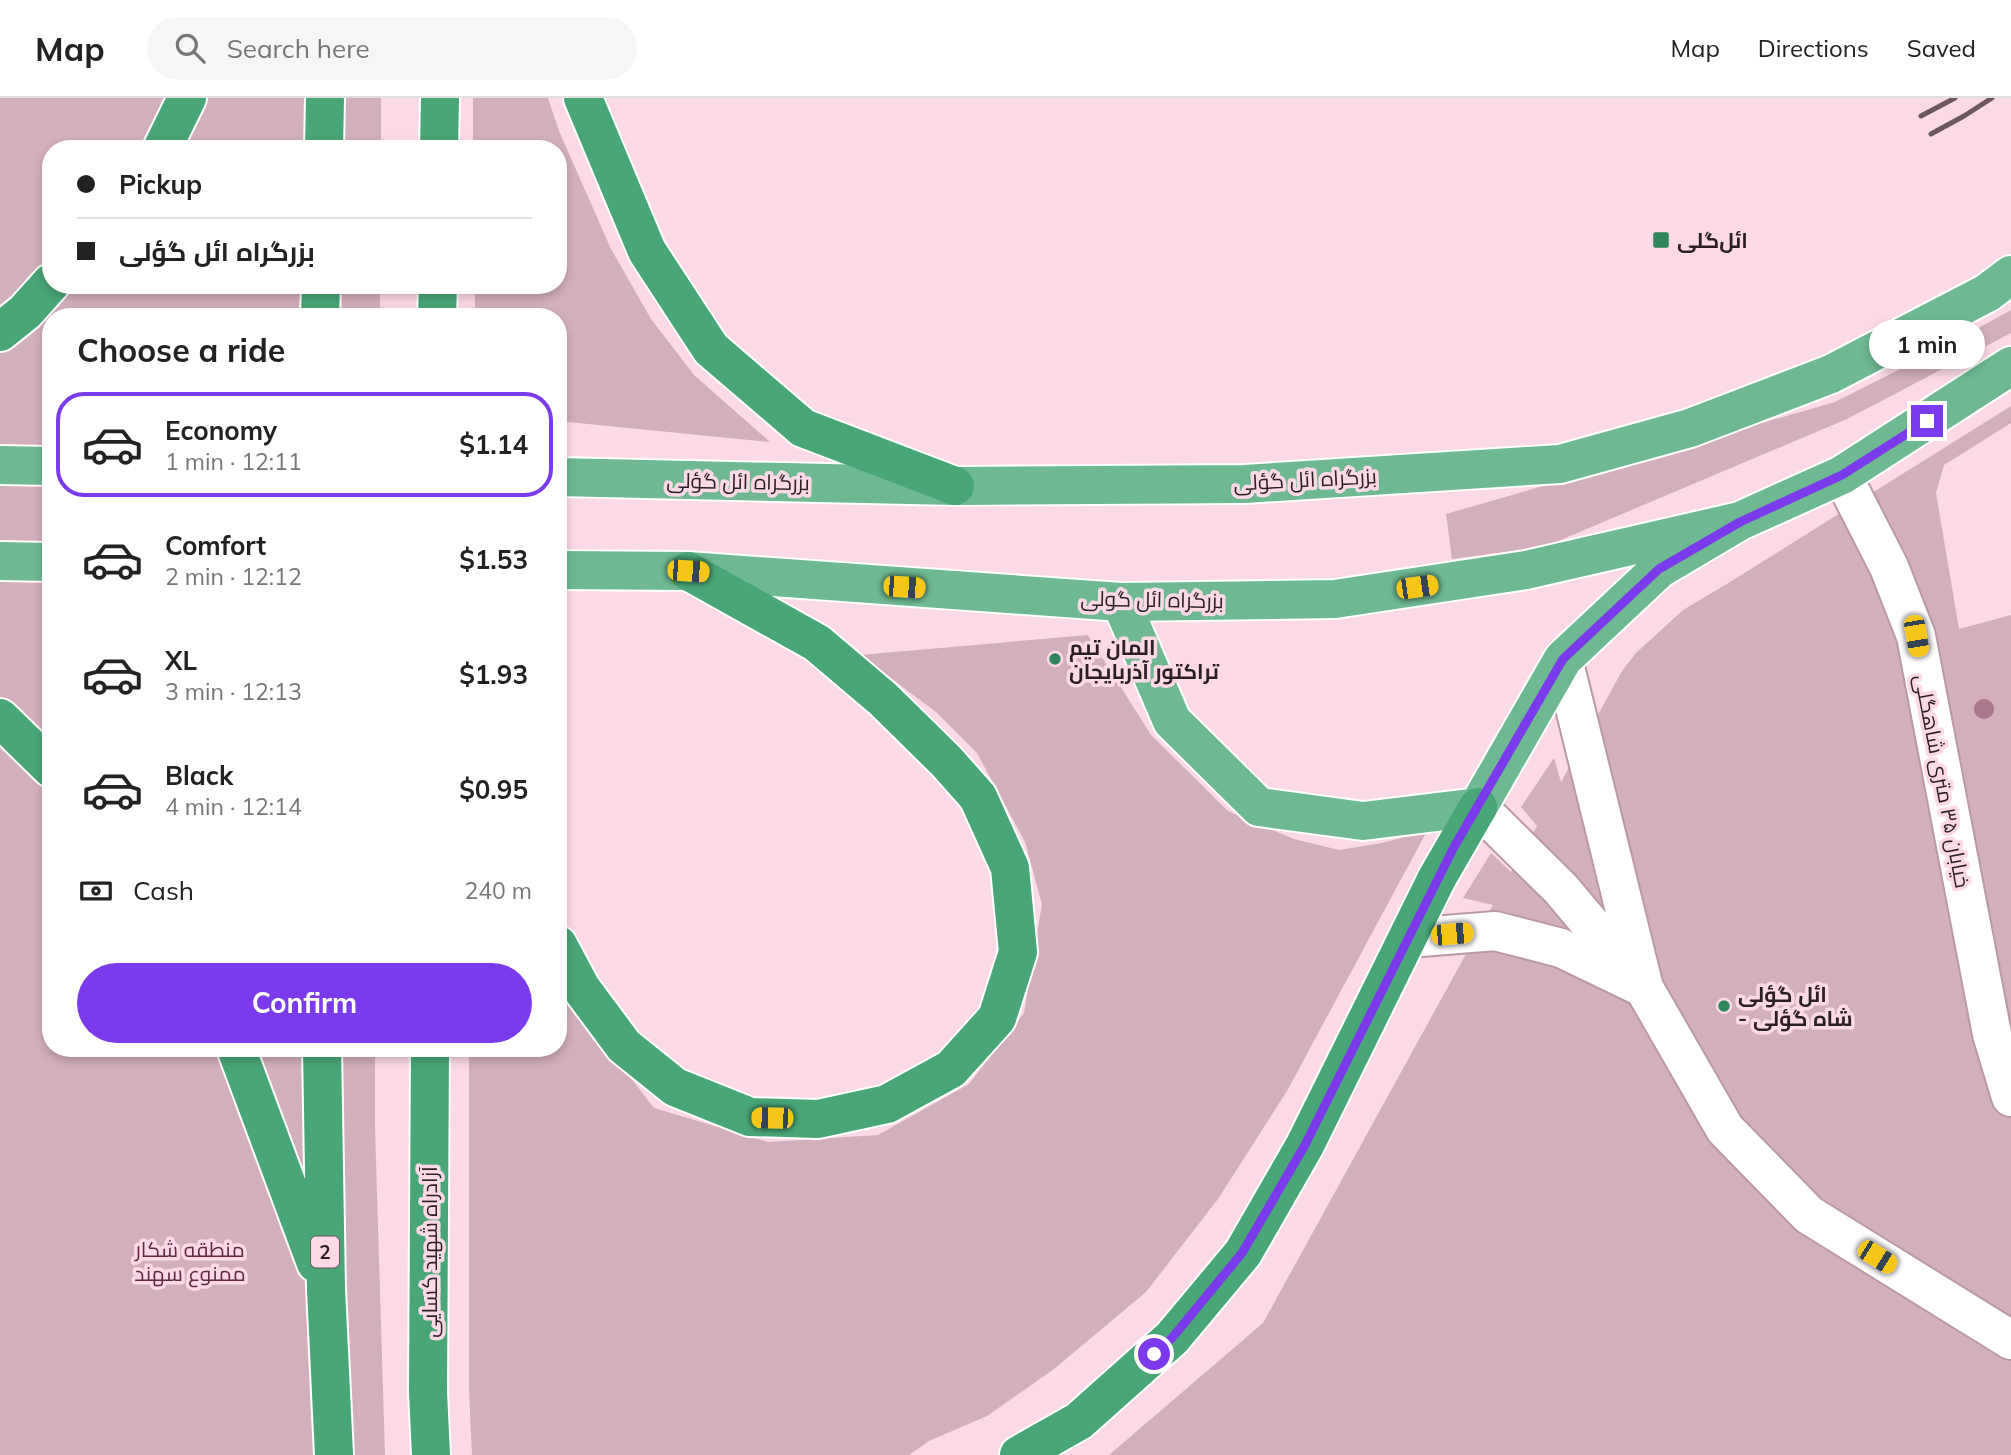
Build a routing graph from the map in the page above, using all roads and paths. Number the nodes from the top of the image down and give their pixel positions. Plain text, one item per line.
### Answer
1 (187, 98) edge
2 (325, 98) edge
3 (440, 98) edge
4 (583, 98) edge
5 (166, 140) edge
6 (324, 140) edge
7 (439, 140) edge
8 (2011, 275) edge
9 (42, 293) edge
10 (0, 332) edge
11 (2011, 366) edge
12 (0, 465) edge
13 (42, 466) edge
14 (1842, 475) junction
15 (567, 477) edge
16 (955, 486) junction
17 (1740, 522) junction
18 (0, 561) edge
19 (42, 562) edge
20 (567, 570) edge
21 (688, 571) junction
22 (1121, 602) junction
23 (1563, 659) junction
24 (0, 718) edge
25 (42, 759) edge
26 (1478, 807) junction
27 (1409, 938) junction
28 (567, 961) edge
29 (1644, 988) junction
30 (239, 1057) edge
31 (322, 1057) edge
32 (430, 1057) edge
33 (2011, 1097) edge
34 (326, 1289) junction
35 (2011, 1340) edge
36 (334, 1455) edge
37 (431, 1455) edge
38 (1019, 1455) edge

1 - 5 highway
2 - 6 highway
3 - 7 highway
4 - 16 highway
8 - 16 highway, بزرگراه ائل گؤلی
9 - 10 highway
11 - 14 highway
12 - 13 highway
14 - 17 highway
14 - 33 street, خیابان ۳۵ متری شاهگلی
15 - 16 highway, بزرگراه ائل گؤلی
17 - 22 highway, بزرگراه ائل گولی
17 - 23 highway
18 - 19 highway
20 - 21 highway, بزرگراه ائل گولی
21 - 22 highway, بزرگراه ائل گولی
21 - 28 highway
22 - 26 highway
23 - 26 highway
23 - 29 street
24 - 25 highway
26 - 27 highway
26 - 29 street
27 - 29 street
27 - 38 highway
29 - 35 street
30 - 34 highway
31 - 34 highway, 2
32 - 37 highway, آزادراه شهید کسایی
34 - 36 highway, 2

